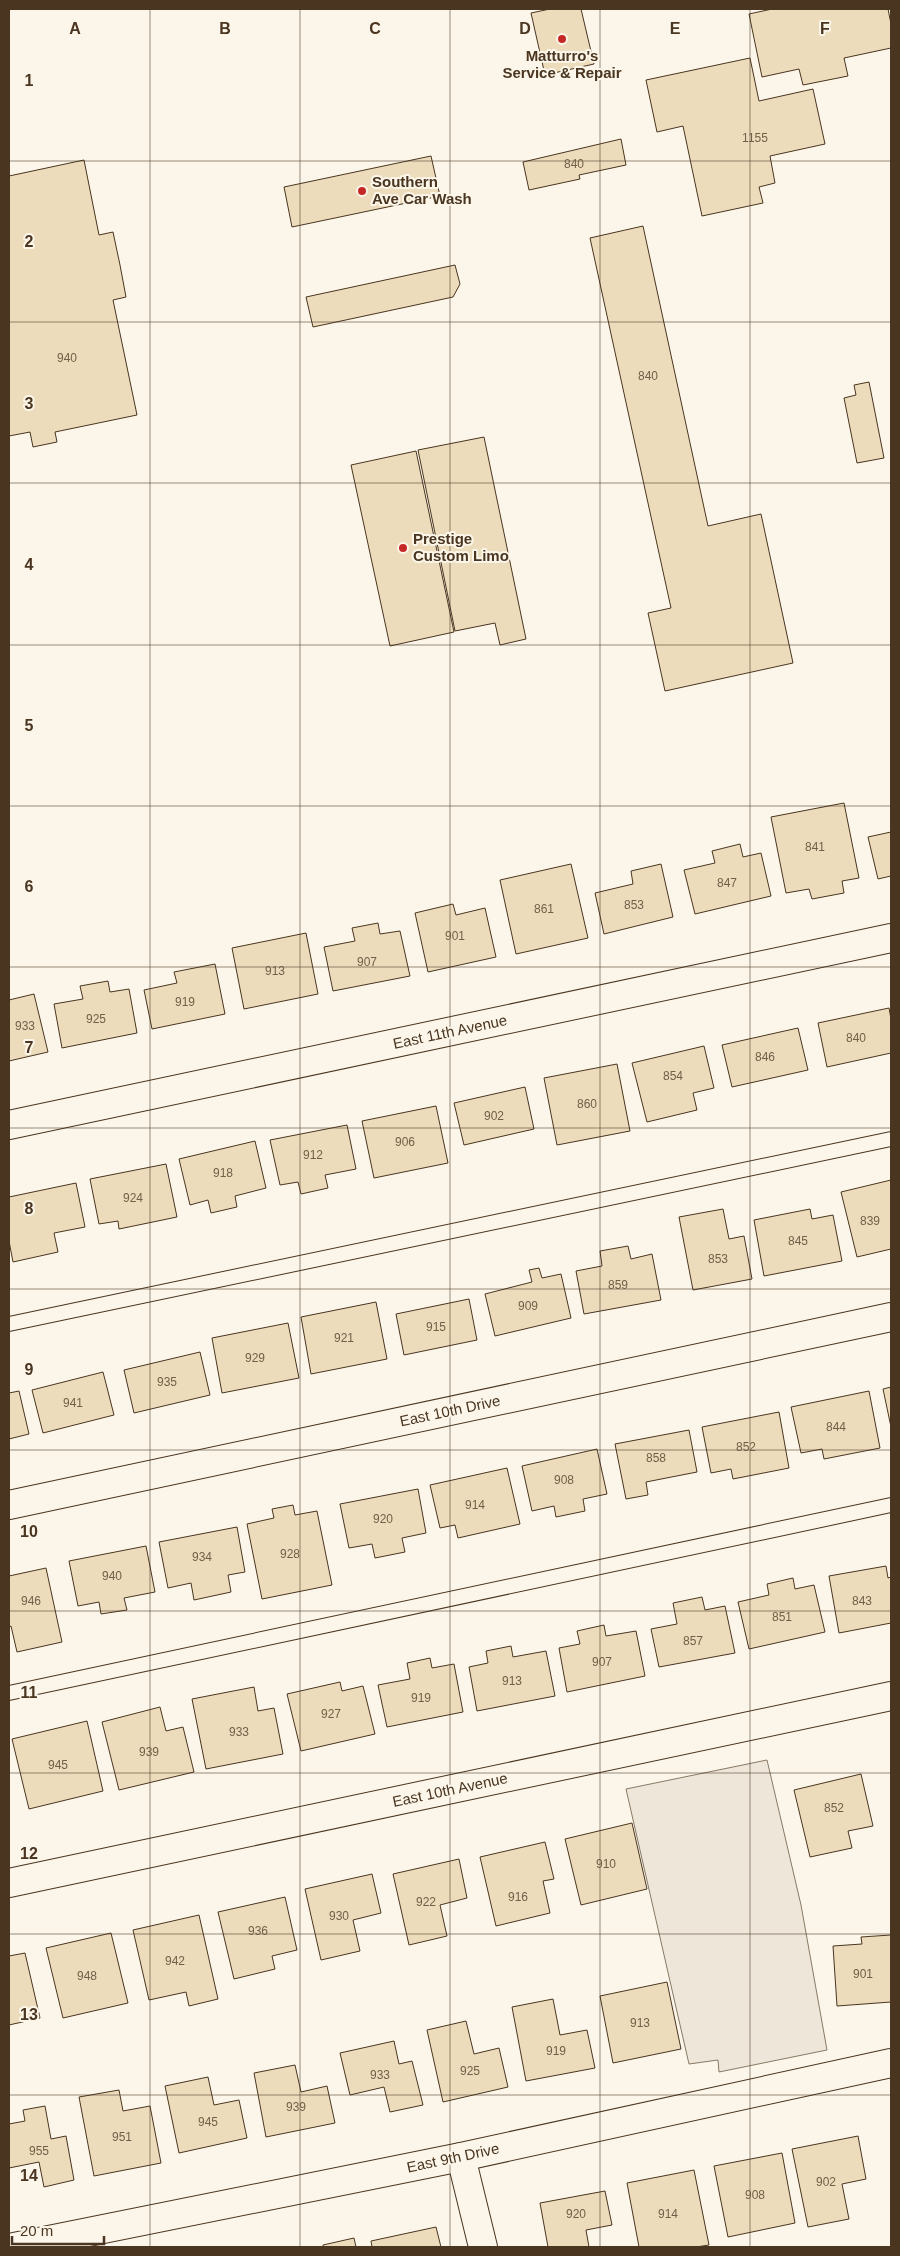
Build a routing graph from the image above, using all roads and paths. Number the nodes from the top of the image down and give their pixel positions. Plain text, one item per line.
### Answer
1 (891, 938) edge
2 (9, 1125) edge
3 (891, 1138) edge
4 (891, 1316) edge
5 (9, 1324) edge
6 (9, 1505) edge
7 (891, 1505) edge
8 (9, 1693) edge
9 (891, 1696) edge
10 (9, 1883) edge
11 (891, 2063) edge
12 (461, 2157) junction
13 (26, 2246) edge
14 (483, 2247) edge

1 - 2 street, East 11th Avenue
3 - 5 lane
4 - 6 street, East 10th Drive
7 - 8 lane
9 - 10 street, East 10th Avenue
11 - 12 street, East 9th Drive
12 - 13 street, East 9th Drive
12 - 14 street

